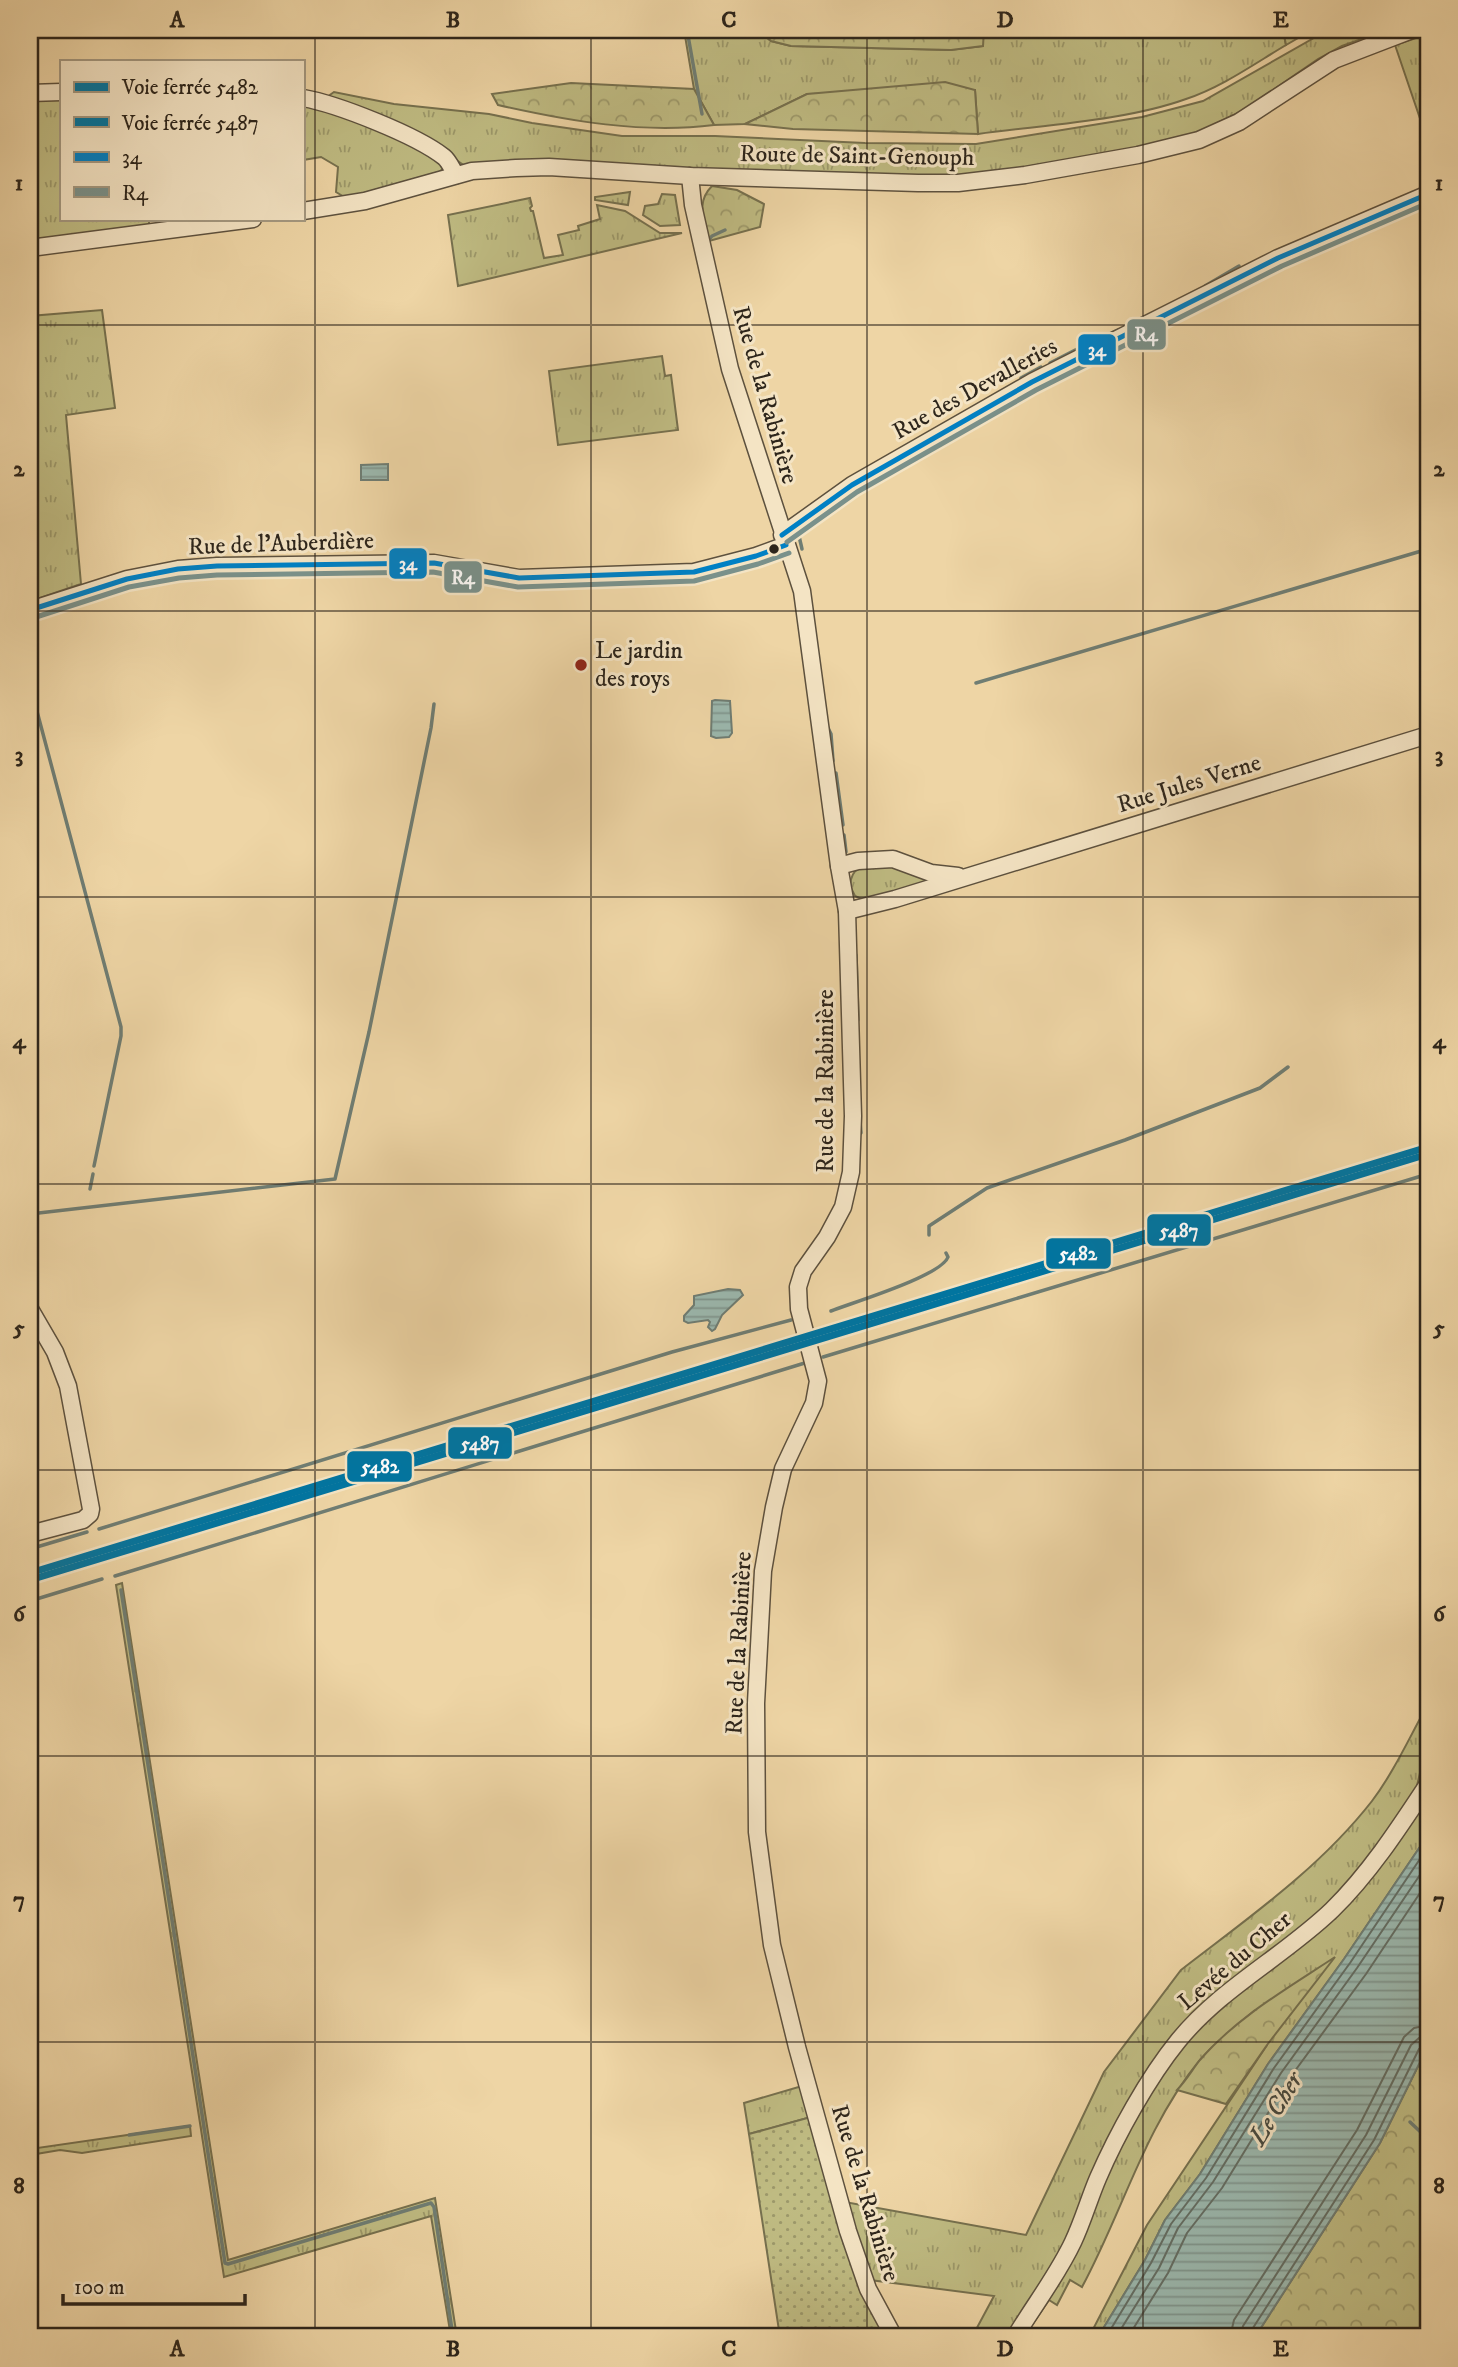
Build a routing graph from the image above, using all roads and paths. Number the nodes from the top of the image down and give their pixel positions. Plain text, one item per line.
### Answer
1 (1412, 30) edge
2 (60, 92) edge
3 (30, 93) edge
4 (304, 98) edge
5 (456, 175) junction
6 (690, 177) junction
7 (1428, 194) edge
8 (304, 211) edge
9 (245, 220) edge
10 (30, 248) edge
11 (784, 540) junction
12 (30, 610) edge
13 (1428, 735) edge
14 (839, 866) junction
15 (964, 877) junction
16 (847, 911) junction
17 (30, 1309) edge
18 (30, 1534) edge
19 (1428, 1784) edge
20 (894, 2337) edge
21 (1015, 2337) edge

1 - 6 street, Route de Saint-Genouph
2 - 3 street
4 - 5 street
5 - 6 street, Route de Saint-Genouph
5 - 8 street, Route de Saint-Genouph
6 - 11 street, Rue de la Rabinière
7 - 11 street, Rue des Devalleries
9 - 10 street
11 - 12 street, Rue de l'Auberdière
11 - 14 street, Rue de la Rabinière
13 - 15 street, Rue Jules Verne
14 - 15 street, Rue Jules Verne
14 - 16 street, Rue de la Rabinière
15 - 16 street, Rue Jules Verne
16 - 20 street, Rue de la Rabinière
17 - 18 street
19 - 21 street, Levée du Cher

